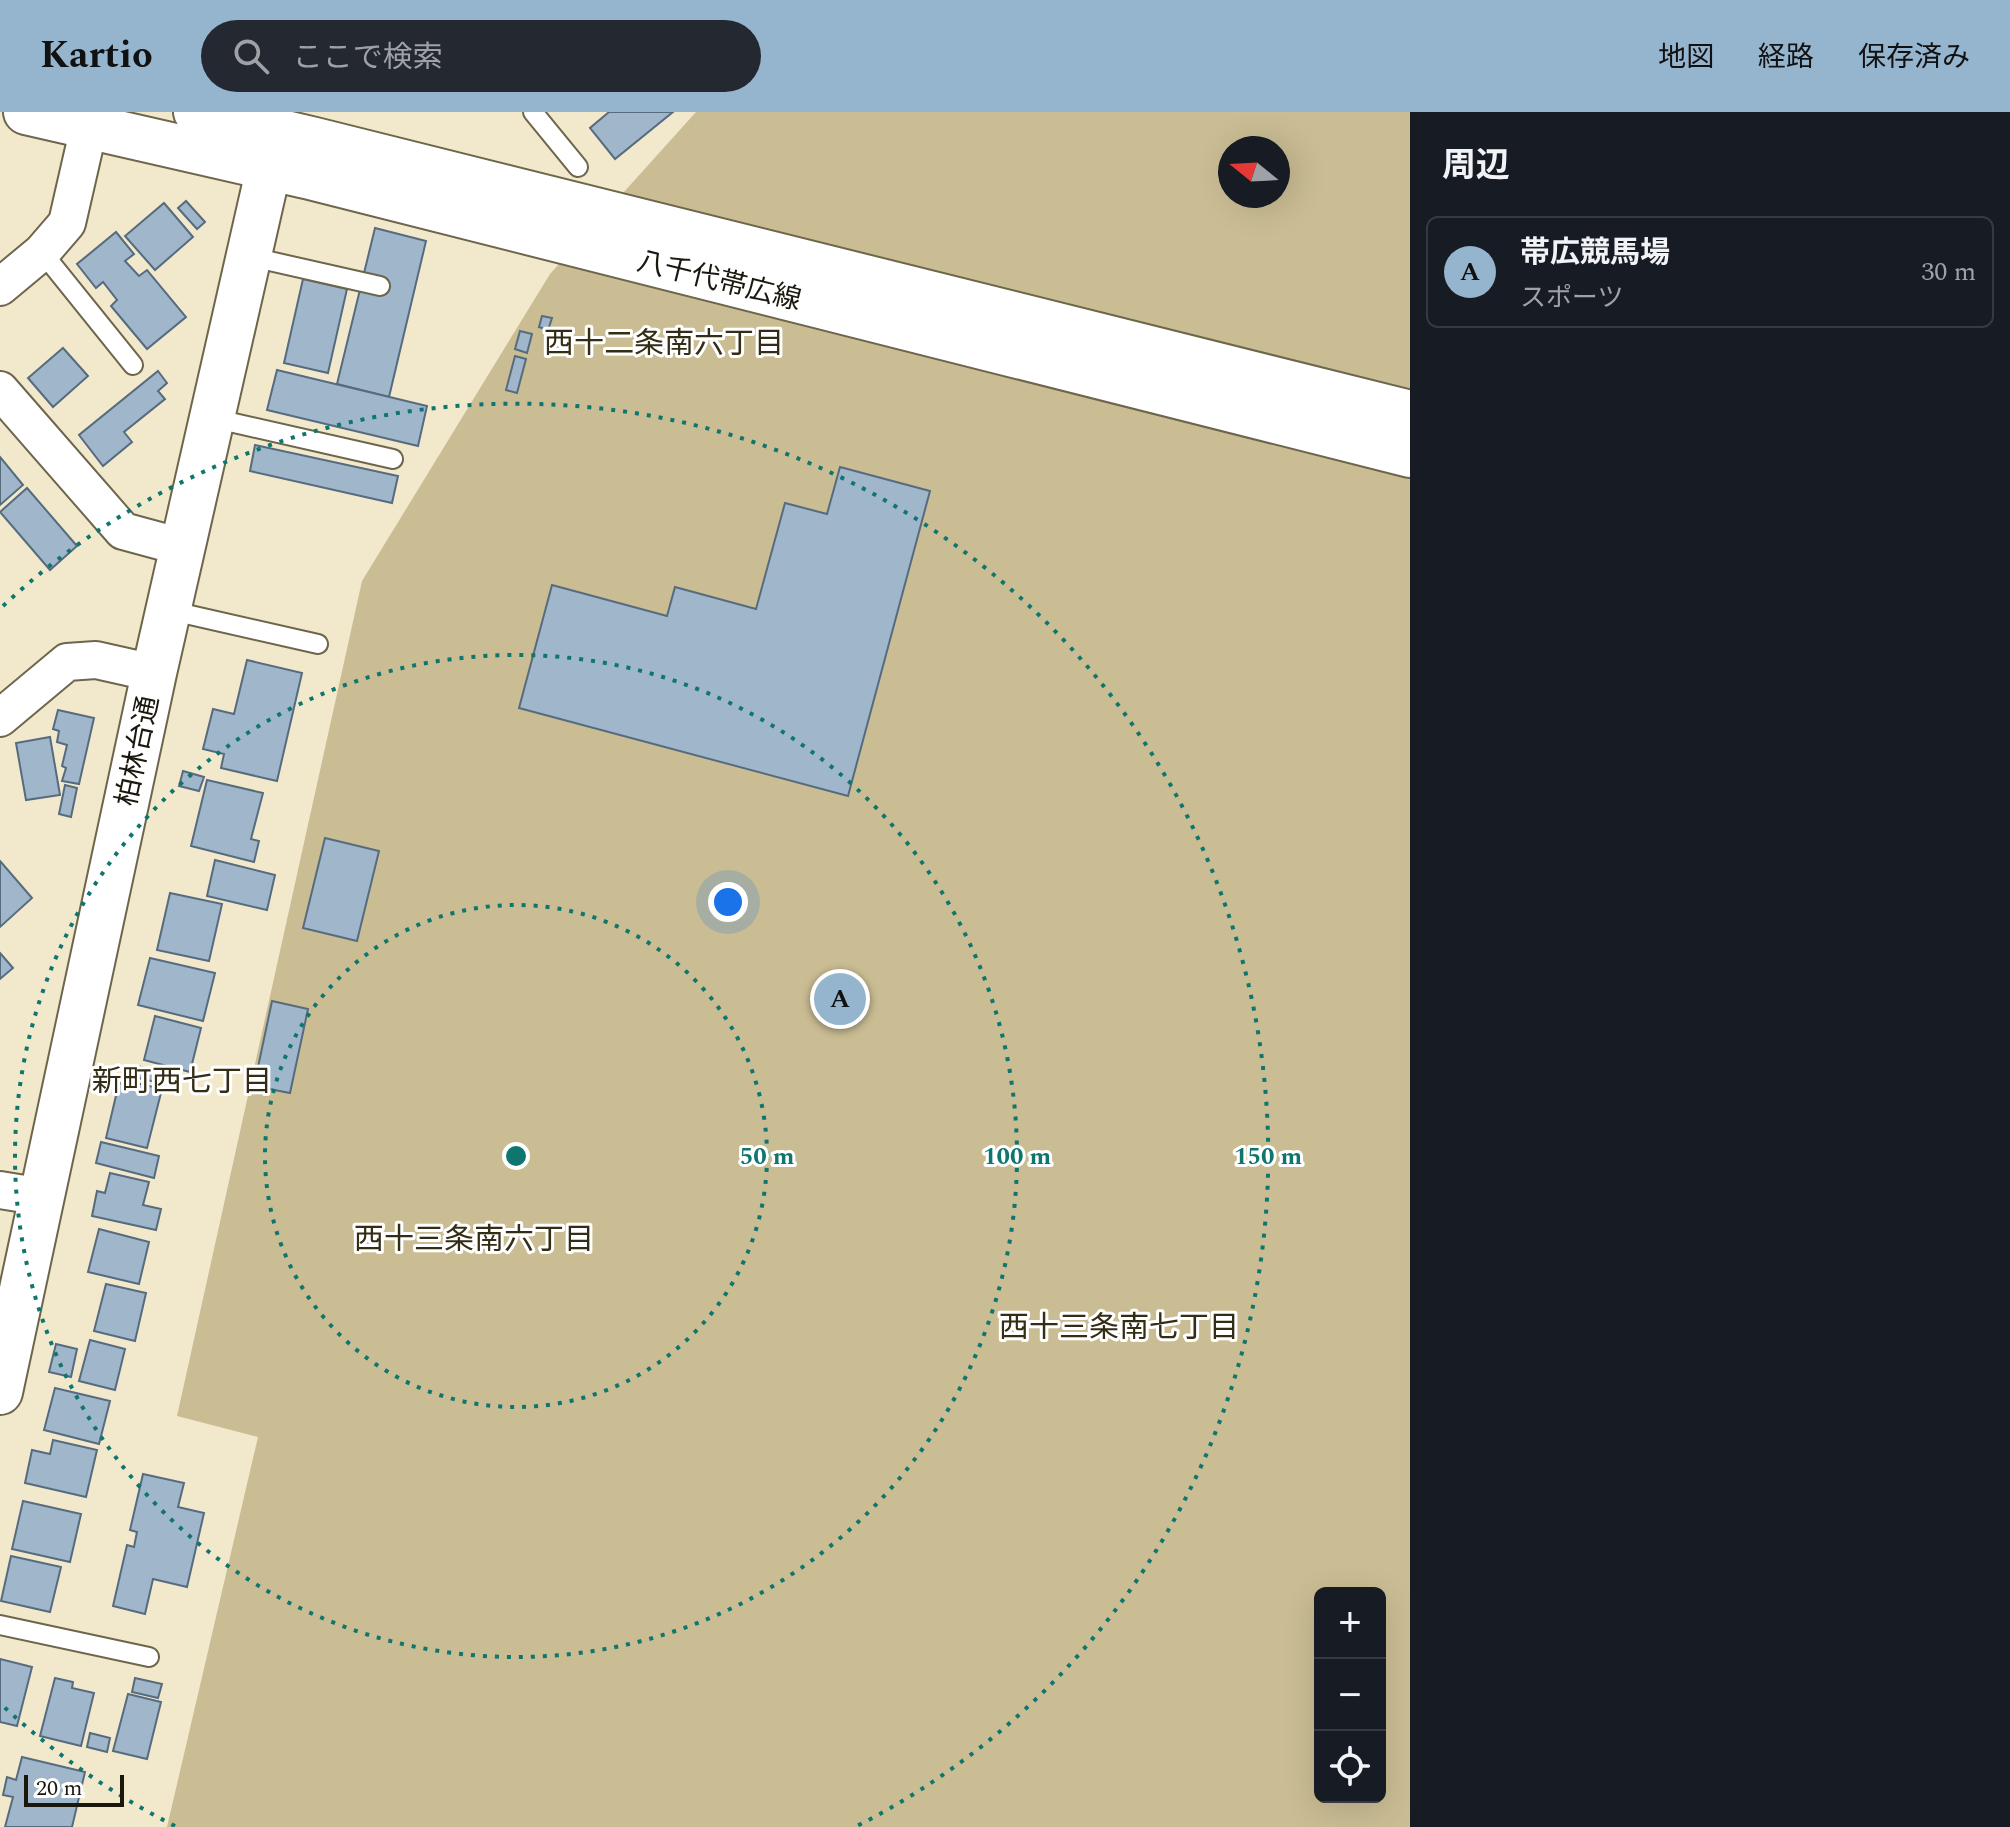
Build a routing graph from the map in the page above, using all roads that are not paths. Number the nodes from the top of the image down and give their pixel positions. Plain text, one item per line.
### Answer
1 (26, 112) edge
2 (196, 112) edge
3 (533, 112) edge
4 (89, 127) junction
5 (276, 136) edge
6 (578, 167) dead end
7 (42, 252) junction
8 (247, 256) junction
9 (380, 286) dead end
10 (0, 287) edge
11 (133, 365) dead end
12 (0, 390) edge
13 (1410, 413) edge
14 (211, 418) junction
15 (1410, 455) edge
16 (393, 459) dead end
17 (182, 547) junction
18 (168, 610) junction
19 (318, 644) dead end
20 (154, 673) junction
21 (0, 718) edge
22 (0, 1190) edge
23 (43, 1197) junction
24 (0, 1392) edge
25 (0, 1625) edge
26 (149, 1657) dead end

1 - 4 main road, 八千代帯広線
2 - 5 main road, 八千代帯広線
3 - 6 lane
4 - 5 main road, 八千代帯広線
4 - 7 street
5 - 8 main road, 柏林台通
5 - 13 main road, 八千代帯広線
5 - 15 main road, 八千代帯広線
7 - 10 street
7 - 11 lane
8 - 9 lane
8 - 14 main road, 柏林台通
12 - 17 street
14 - 16 lane
14 - 17 main road, 柏林台通
17 - 18 main road, 柏林台通
18 - 19 lane
18 - 20 main road, 柏林台通
20 - 21 street
20 - 23 main road, 柏林台通
22 - 23 street
23 - 24 main road, 柏林台通
25 - 26 lane

